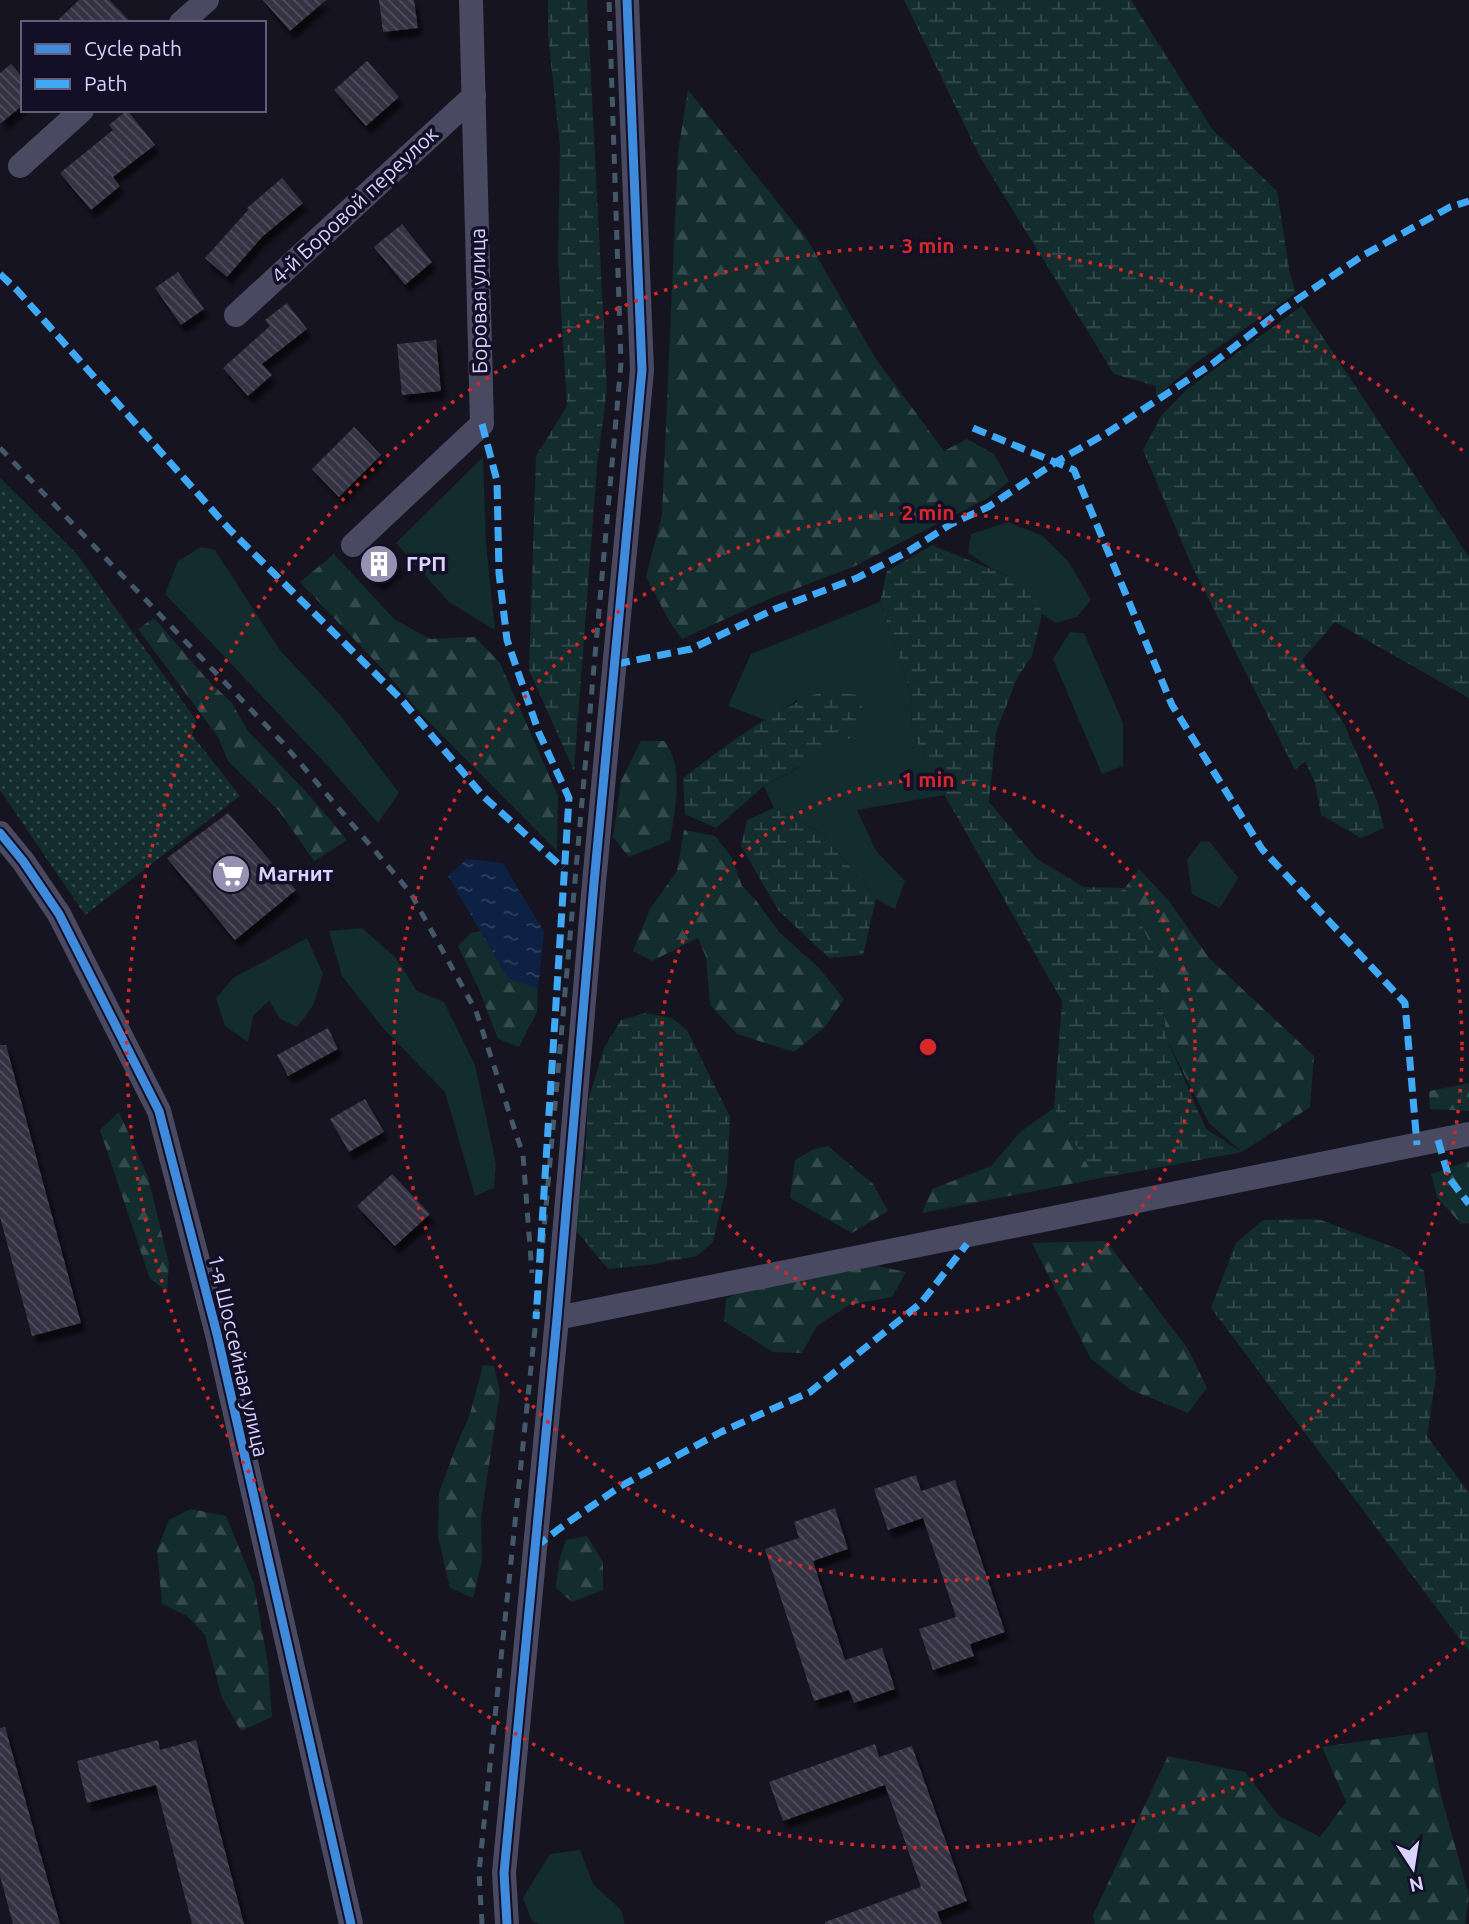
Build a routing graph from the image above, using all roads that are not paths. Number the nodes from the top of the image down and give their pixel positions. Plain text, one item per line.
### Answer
1 (207, 0) edge
2 (471, 0) edge
3 (627, 0) edge
4 (183, 21) edge
5 (474, 96) junction
6 (80, 112) edge
7 (20, 166) dead end
8 (236, 315) dead end
9 (353, 545) dead end
10 (0, 832) edge
11 (11, 861) edge
12 (1469, 1134) edge
13 (557, 1318) junction
14 (351, 1924) edge
15 (507, 1924) edge

1 - 4 street
2 - 5 street, Боровая улица
3 - 13 street
5 - 8 street, 4-й Боровой переулок
5 - 9 street, Боровая улица
6 - 7 street
10 - 11 street, 1-я Шоссейная улица
11 - 14 street, 1-я Шоссейная улица
12 - 13 street
13 - 15 street

